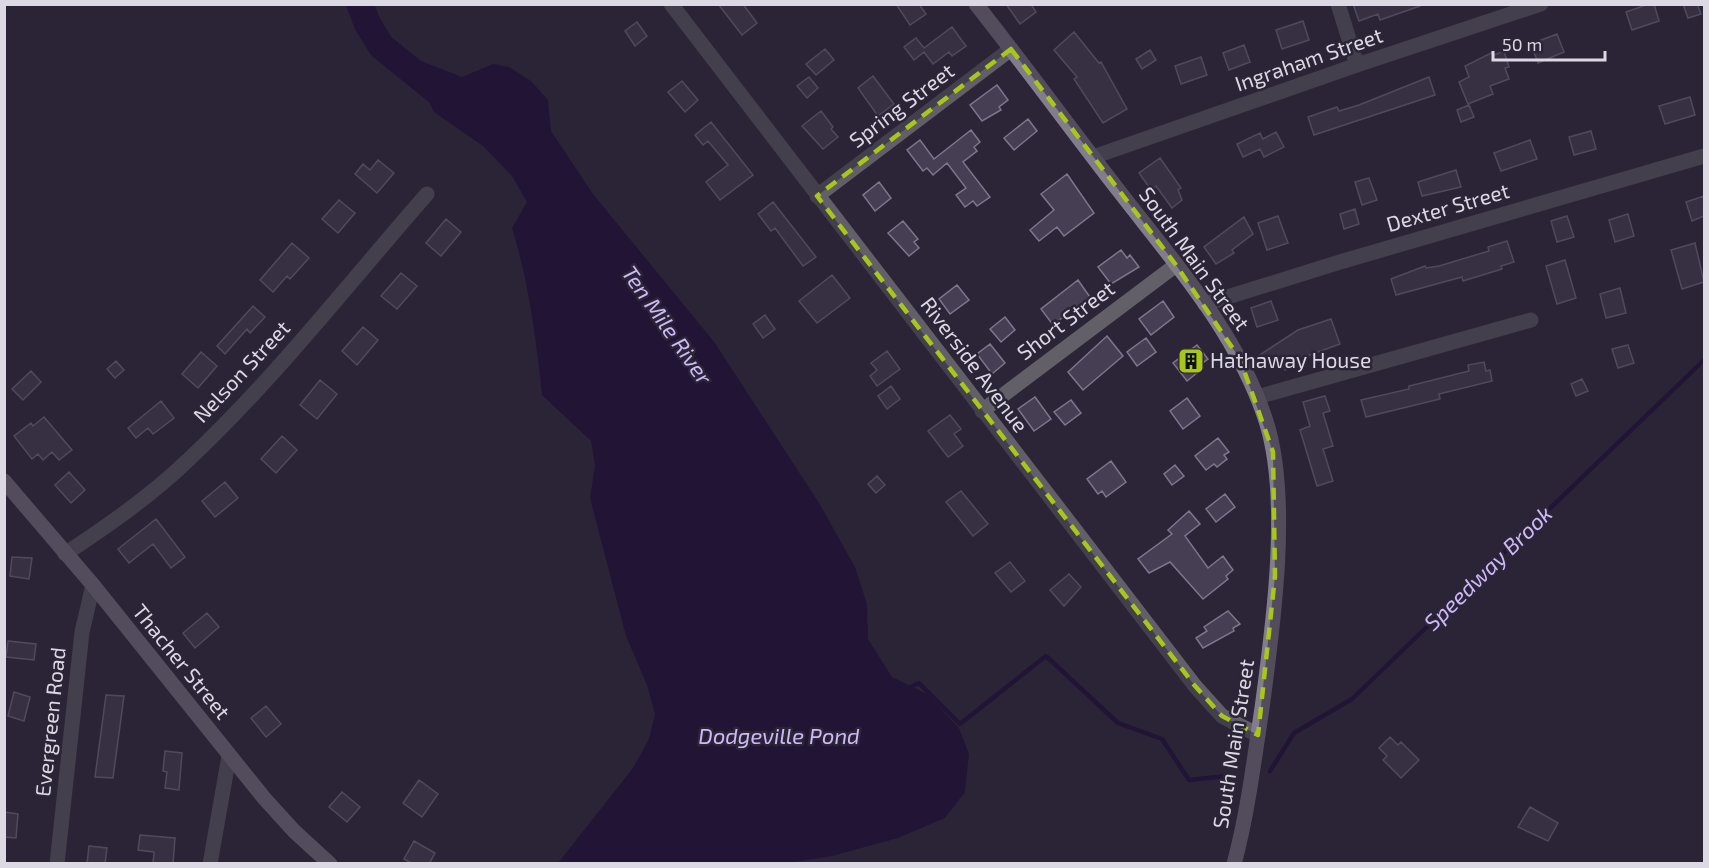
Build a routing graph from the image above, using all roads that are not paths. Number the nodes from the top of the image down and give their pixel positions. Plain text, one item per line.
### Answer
1 (671, 4) edge
2 (976, 4) edge
3 (1338, 4) edge
4 (1541, 4) edge
5 (1011, 49) junction
6 (1357, 65) junction
7 (1704, 156) edge
8 (1093, 157) junction
9 (427, 194) dead end
10 (818, 195) junction
11 (1176, 264) junction
12 (1205, 304) junction
13 (1531, 320) dead end
14 (1257, 397) junction
15 (982, 411) junction
16 (4, 481) edge
17 (65, 554) junction
18 (93, 585) junction
19 (1258, 735) junction
20 (229, 756) junction
21 (57, 864) edge
22 (210, 864) edge
23 (330, 864) edge
24 (1234, 864) edge

1 - 10 street, Riverside Avenue
2 - 5 main road, South Main Street
3 - 6 street
4 - 6 street, Ingraham Street
5 - 8 main road, South Main Street
5 - 10 street, Spring Street
6 - 8 street, Ingraham Street
7 - 12 street, Dexter Street
8 - 11 main road, South Main Street
9 - 17 street, Nelson Street
10 - 15 street, Riverside Avenue
11 - 12 main road, South Main Street
11 - 15 street, Short Street
12 - 14 main road, South Main Street
13 - 14 street
14 - 19 main road, South Main Street
15 - 19 street, Riverside Avenue
16 - 17 main road, Thacher Street
17 - 18 main road, Thacher Street
18 - 20 main road, Thacher Street
18 - 21 street, Evergreen Road
19 - 24 main road, South Main Street
20 - 22 street
20 - 23 main road, Thacher Street

